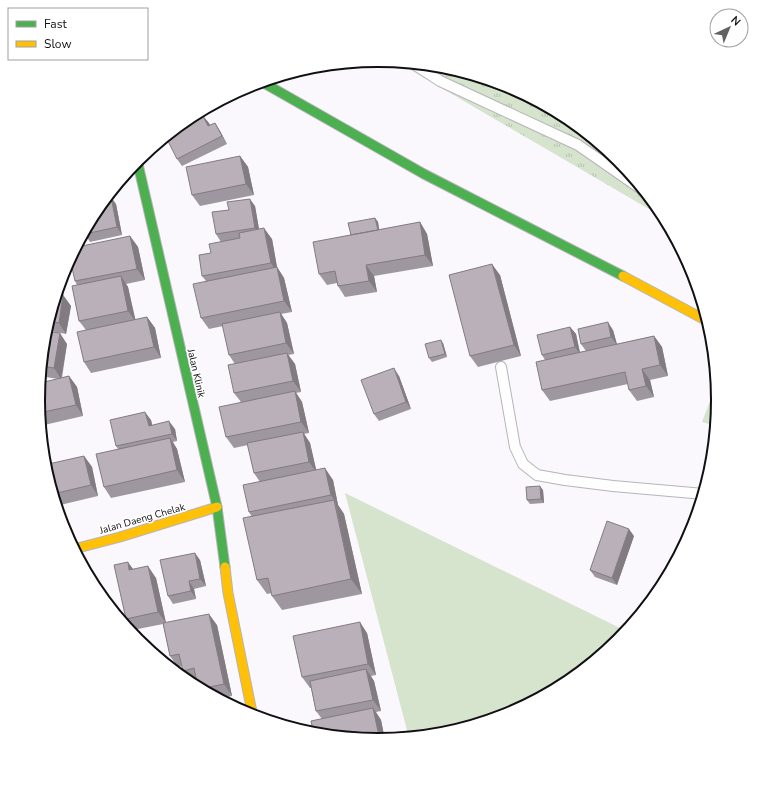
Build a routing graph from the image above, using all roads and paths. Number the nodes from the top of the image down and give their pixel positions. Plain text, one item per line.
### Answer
1 (423, 70) edge
2 (269, 86) edge
3 (139, 169) edge
4 (628, 180) edge
5 (702, 318) edge
6 (500, 367) dead end
7 (699, 494) edge
8 (217, 507) junction
9 (79, 548) edge
10 (252, 709) edge

1 - 4 lane
2 - 5 street
3 - 8 street, Jalan Klinik
6 - 7 lane
8 - 9 street, Jalan Daeng Chelak
8 - 10 street, Jalan Klinik

